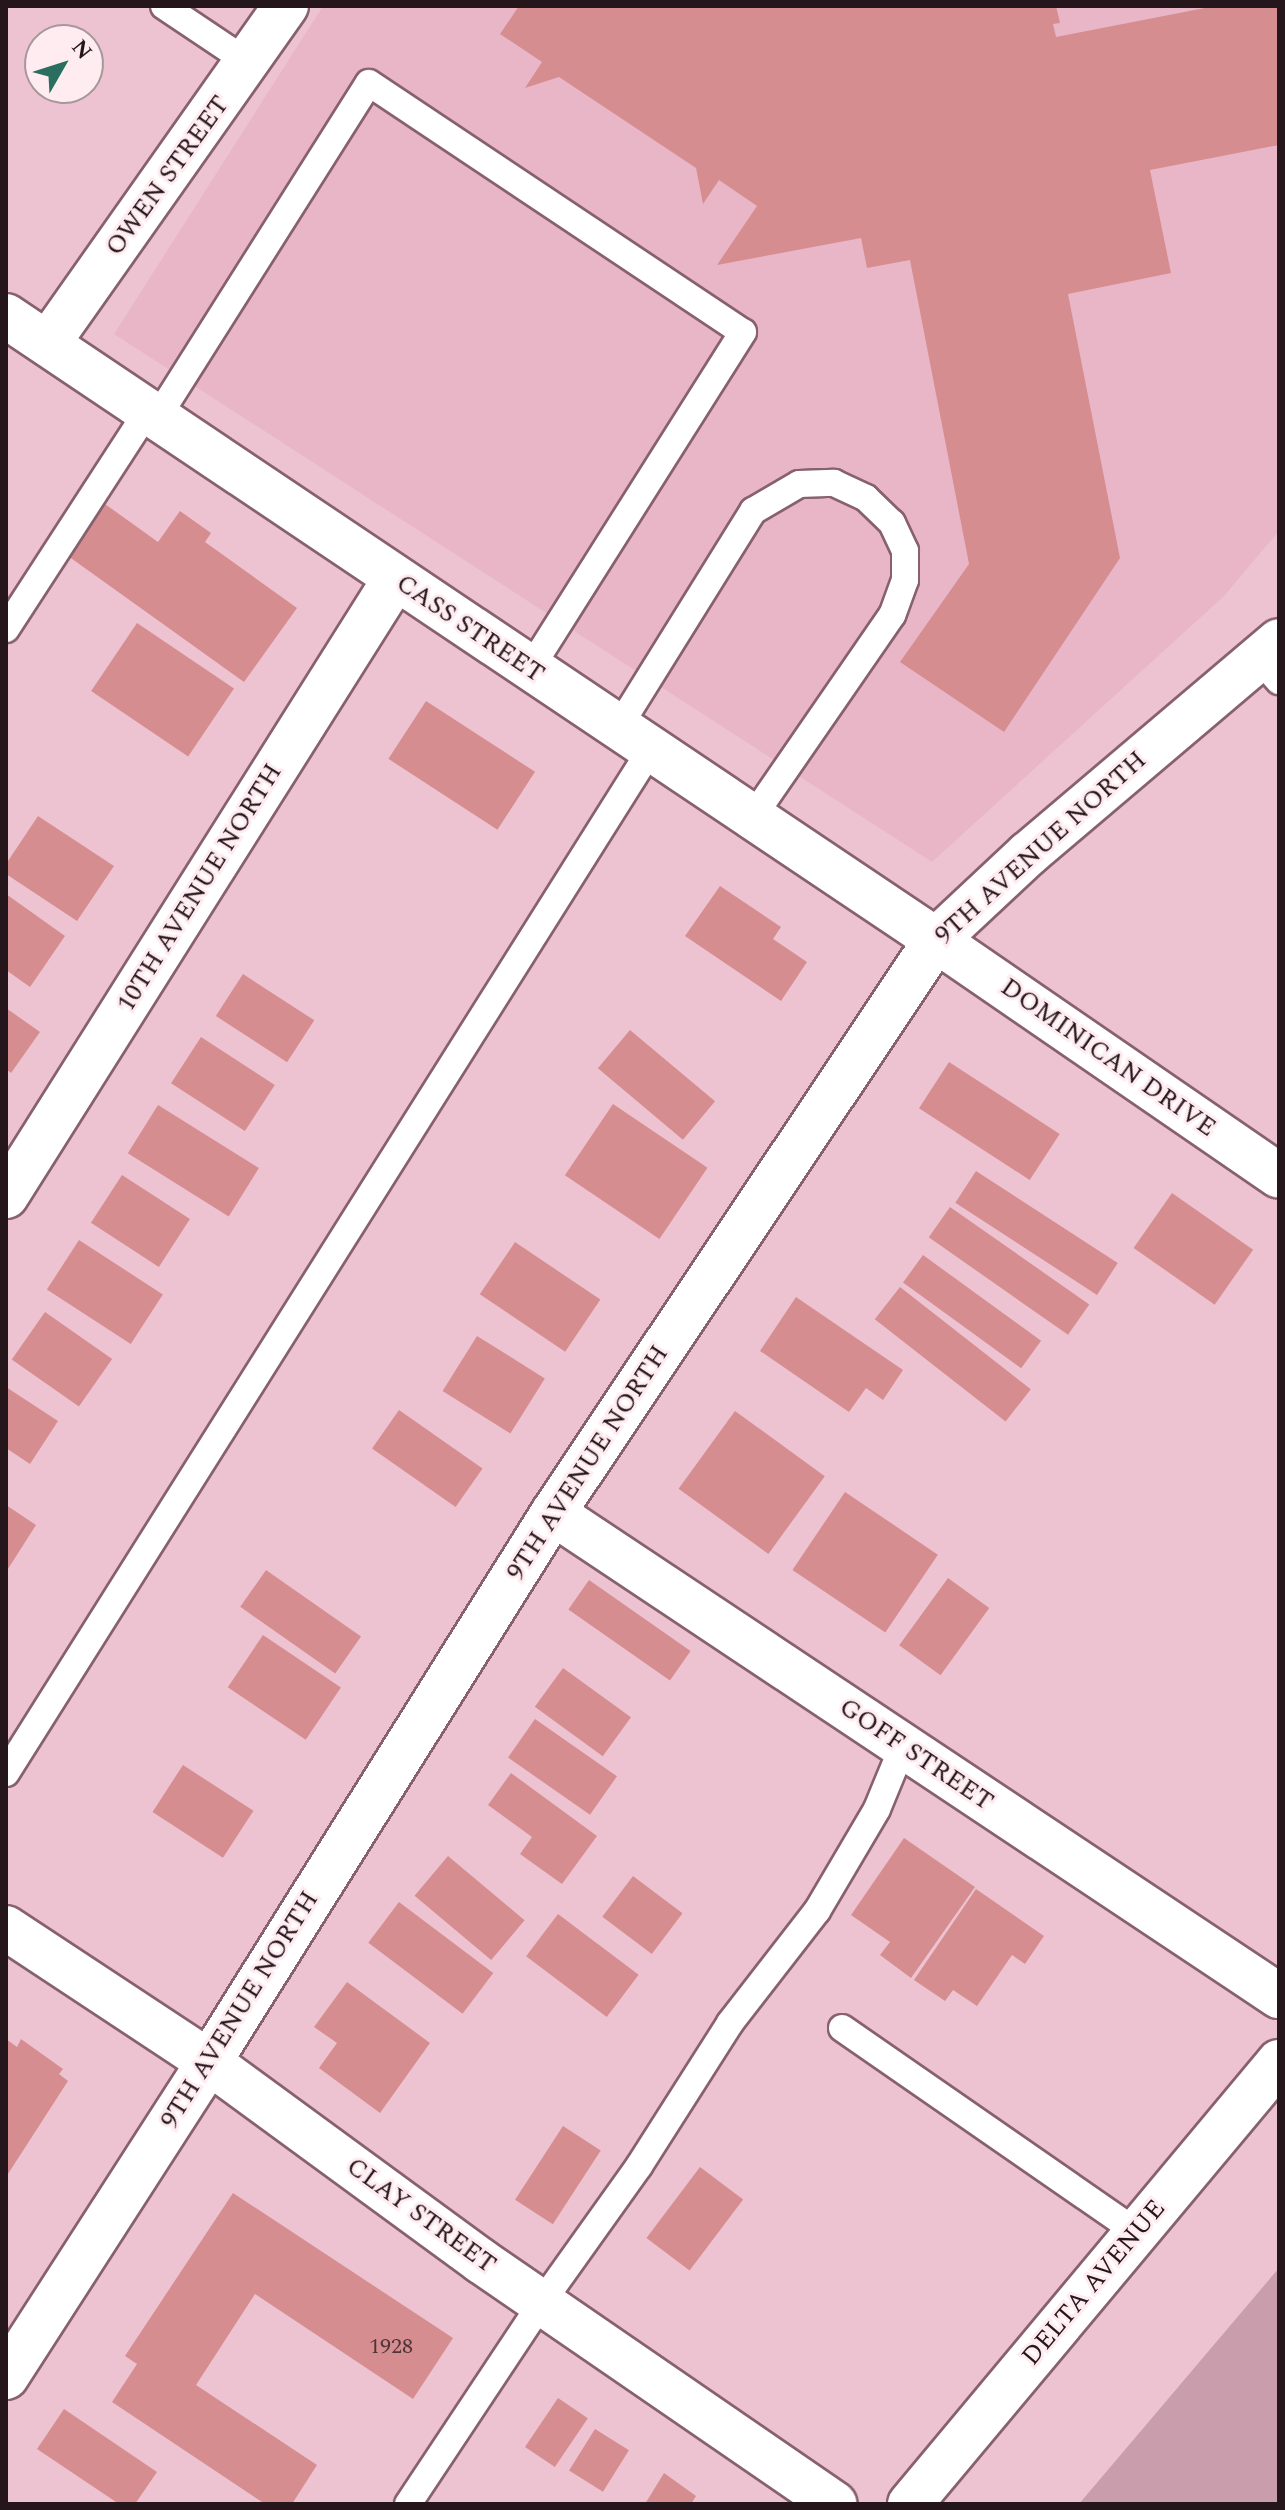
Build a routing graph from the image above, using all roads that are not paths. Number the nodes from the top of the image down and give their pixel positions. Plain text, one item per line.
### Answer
1 (164, 6) edge
2 (286, 6) edge
3 (249, 63) junction
4 (6, 316) edge
5 (48, 343) junction
6 (152, 415) junction
7 (395, 579) junction
8 (6, 629) edge
9 (1272, 660) edge
10 (530, 669) junction
11 (634, 738) junction
12 (752, 818) junction
13 (936, 940) junction
14 (1279, 1176) edge
15 (6, 1196) edge
16 (553, 1513) junction
17 (903, 1746) junction
18 (6, 1773) edge
19 (6, 1928) edge
20 (1279, 1996) edge
21 (842, 2028) dead end
22 (209, 2062) junction
23 (1279, 2062) edge
24 (1137, 2232) junction
25 (542, 2302) junction
26 (6, 2377) edge
27 (408, 2504) edge
28 (835, 2504) edge
29 (910, 2504) edge

1 - 3 lane
2 - 3 street, OWEN STREET
3 - 5 street, OWEN STREET
4 - 5 street, CASS STREET
5 - 6 street, CASS STREET
6 - 7 street, CASS STREET
6 - 8 lane
6 - 10 lane
7 - 10 street, CASS STREET
7 - 15 street, 10TH AVENUE NORTH
9 - 13 street, 9TH AVENUE NORTH
10 - 11 street, CASS STREET
11 - 12 street, CASS STREET
11 - 12 lane
11 - 18 lane
12 - 13 street, CASS STREET
13 - 14 street, DOMINICAN DRIVE
13 - 16 street, 9TH AVENUE NORTH
16 - 17 street, GOFF STREET
16 - 22 street, 9TH AVENUE NORTH
17 - 20 street, GOFF STREET
17 - 25 lane
19 - 22 street, CLAY STREET
21 - 24 lane
22 - 25 street, CLAY STREET
22 - 26 street, 9TH AVENUE NORTH
23 - 24 street, DELTA AVENUE
24 - 29 street, DELTA AVENUE
25 - 27 lane
25 - 28 street, CLAY STREET

